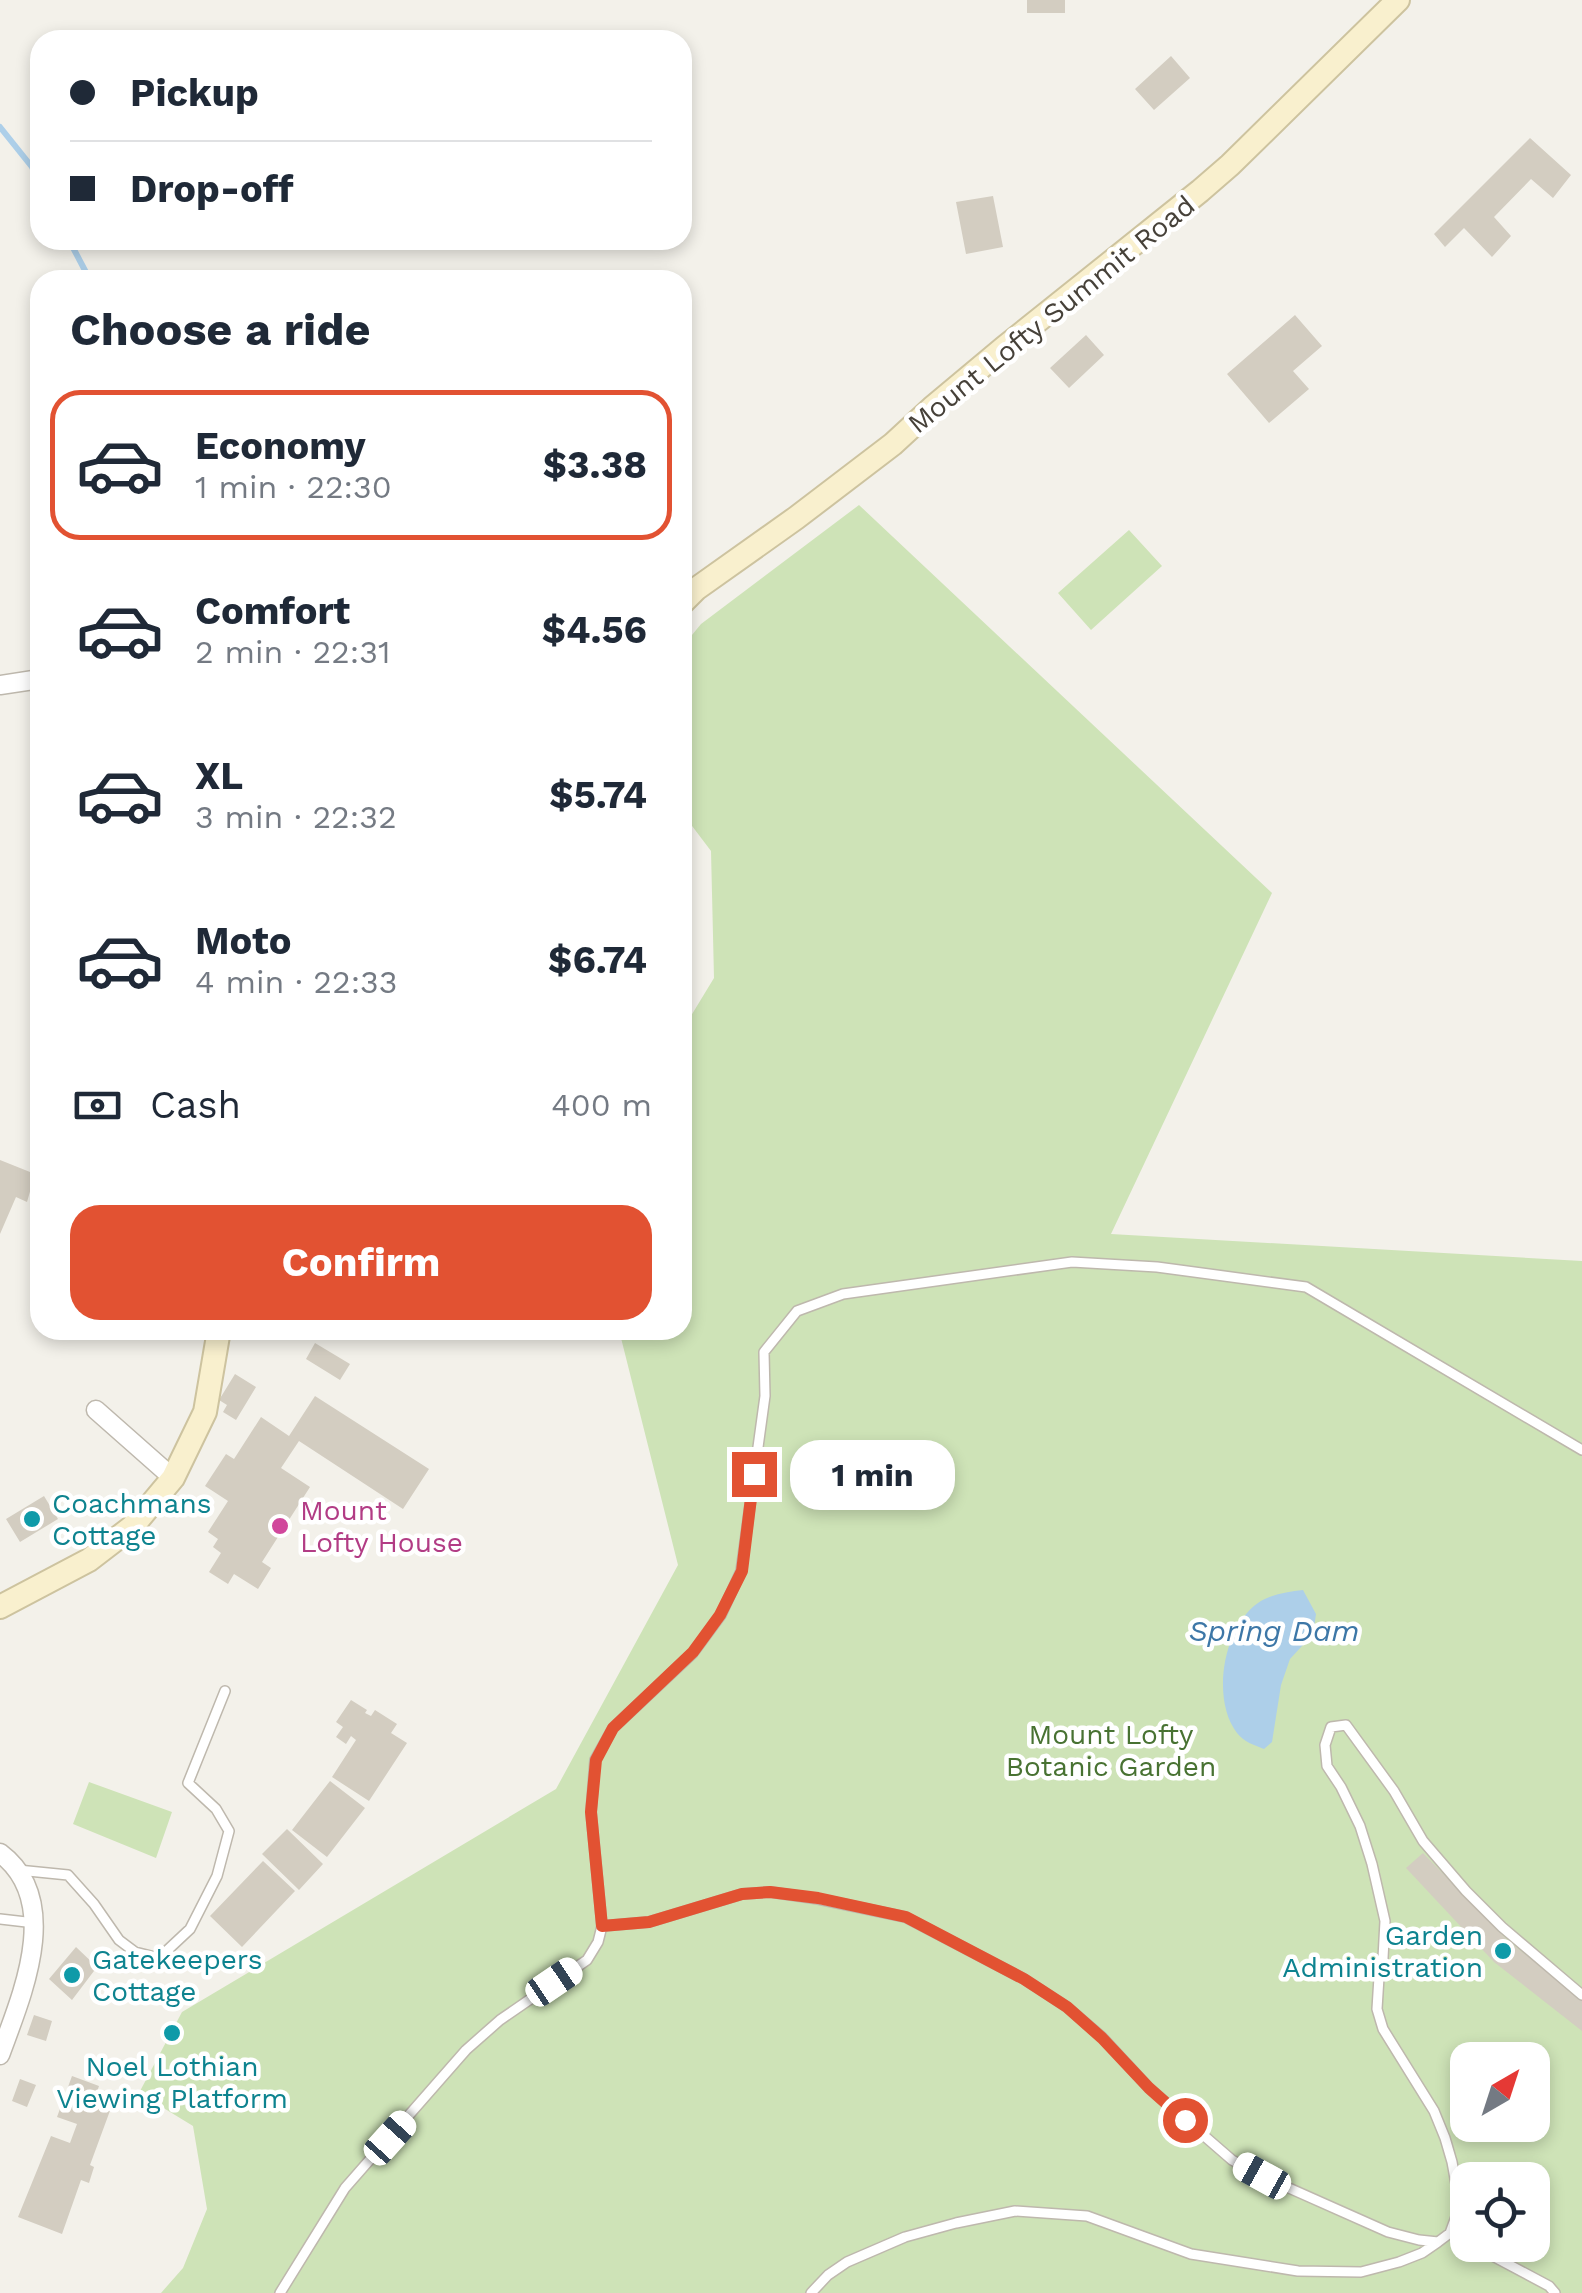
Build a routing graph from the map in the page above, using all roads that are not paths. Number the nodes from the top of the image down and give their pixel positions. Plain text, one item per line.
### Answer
1 (1394, 2) edge
2 (692, 593) edge
3 (30, 680) edge
4 (0, 685) edge
5 (217, 1340) edge
6 (96, 1410) dead end
7 (1582, 1450) edge
8 (173, 1478) junction
9 (0, 1607) edge
10 (225, 1691) dead end
11 (0, 1853) edge
12 (18, 1870) junction
13 (0, 1920) edge
14 (34, 1923) junction
15 (602, 1926) junction
16 (1582, 1995) edge
17 (0, 2056) edge
18 (1450, 2162) edge
19 (1450, 2233) edge
20 (1438, 2242) junction
21 (1503, 2262) edge
22 (280, 2293) edge
23 (811, 2293) edge
24 (1554, 2293) edge

1 - 2 main road, Mount Lofty Summit Road
3 - 4 street
5 - 8 main road
6 - 8 street
7 - 15 lane
8 - 9 main road
10 - 12 lane
11 - 12 street
12 - 14 street
13 - 14 lane
14 - 17 street
15 - 20 lane
15 - 22 lane
16 - 18 lane
19 - 20 lane
20 - 23 lane
21 - 24 lane

